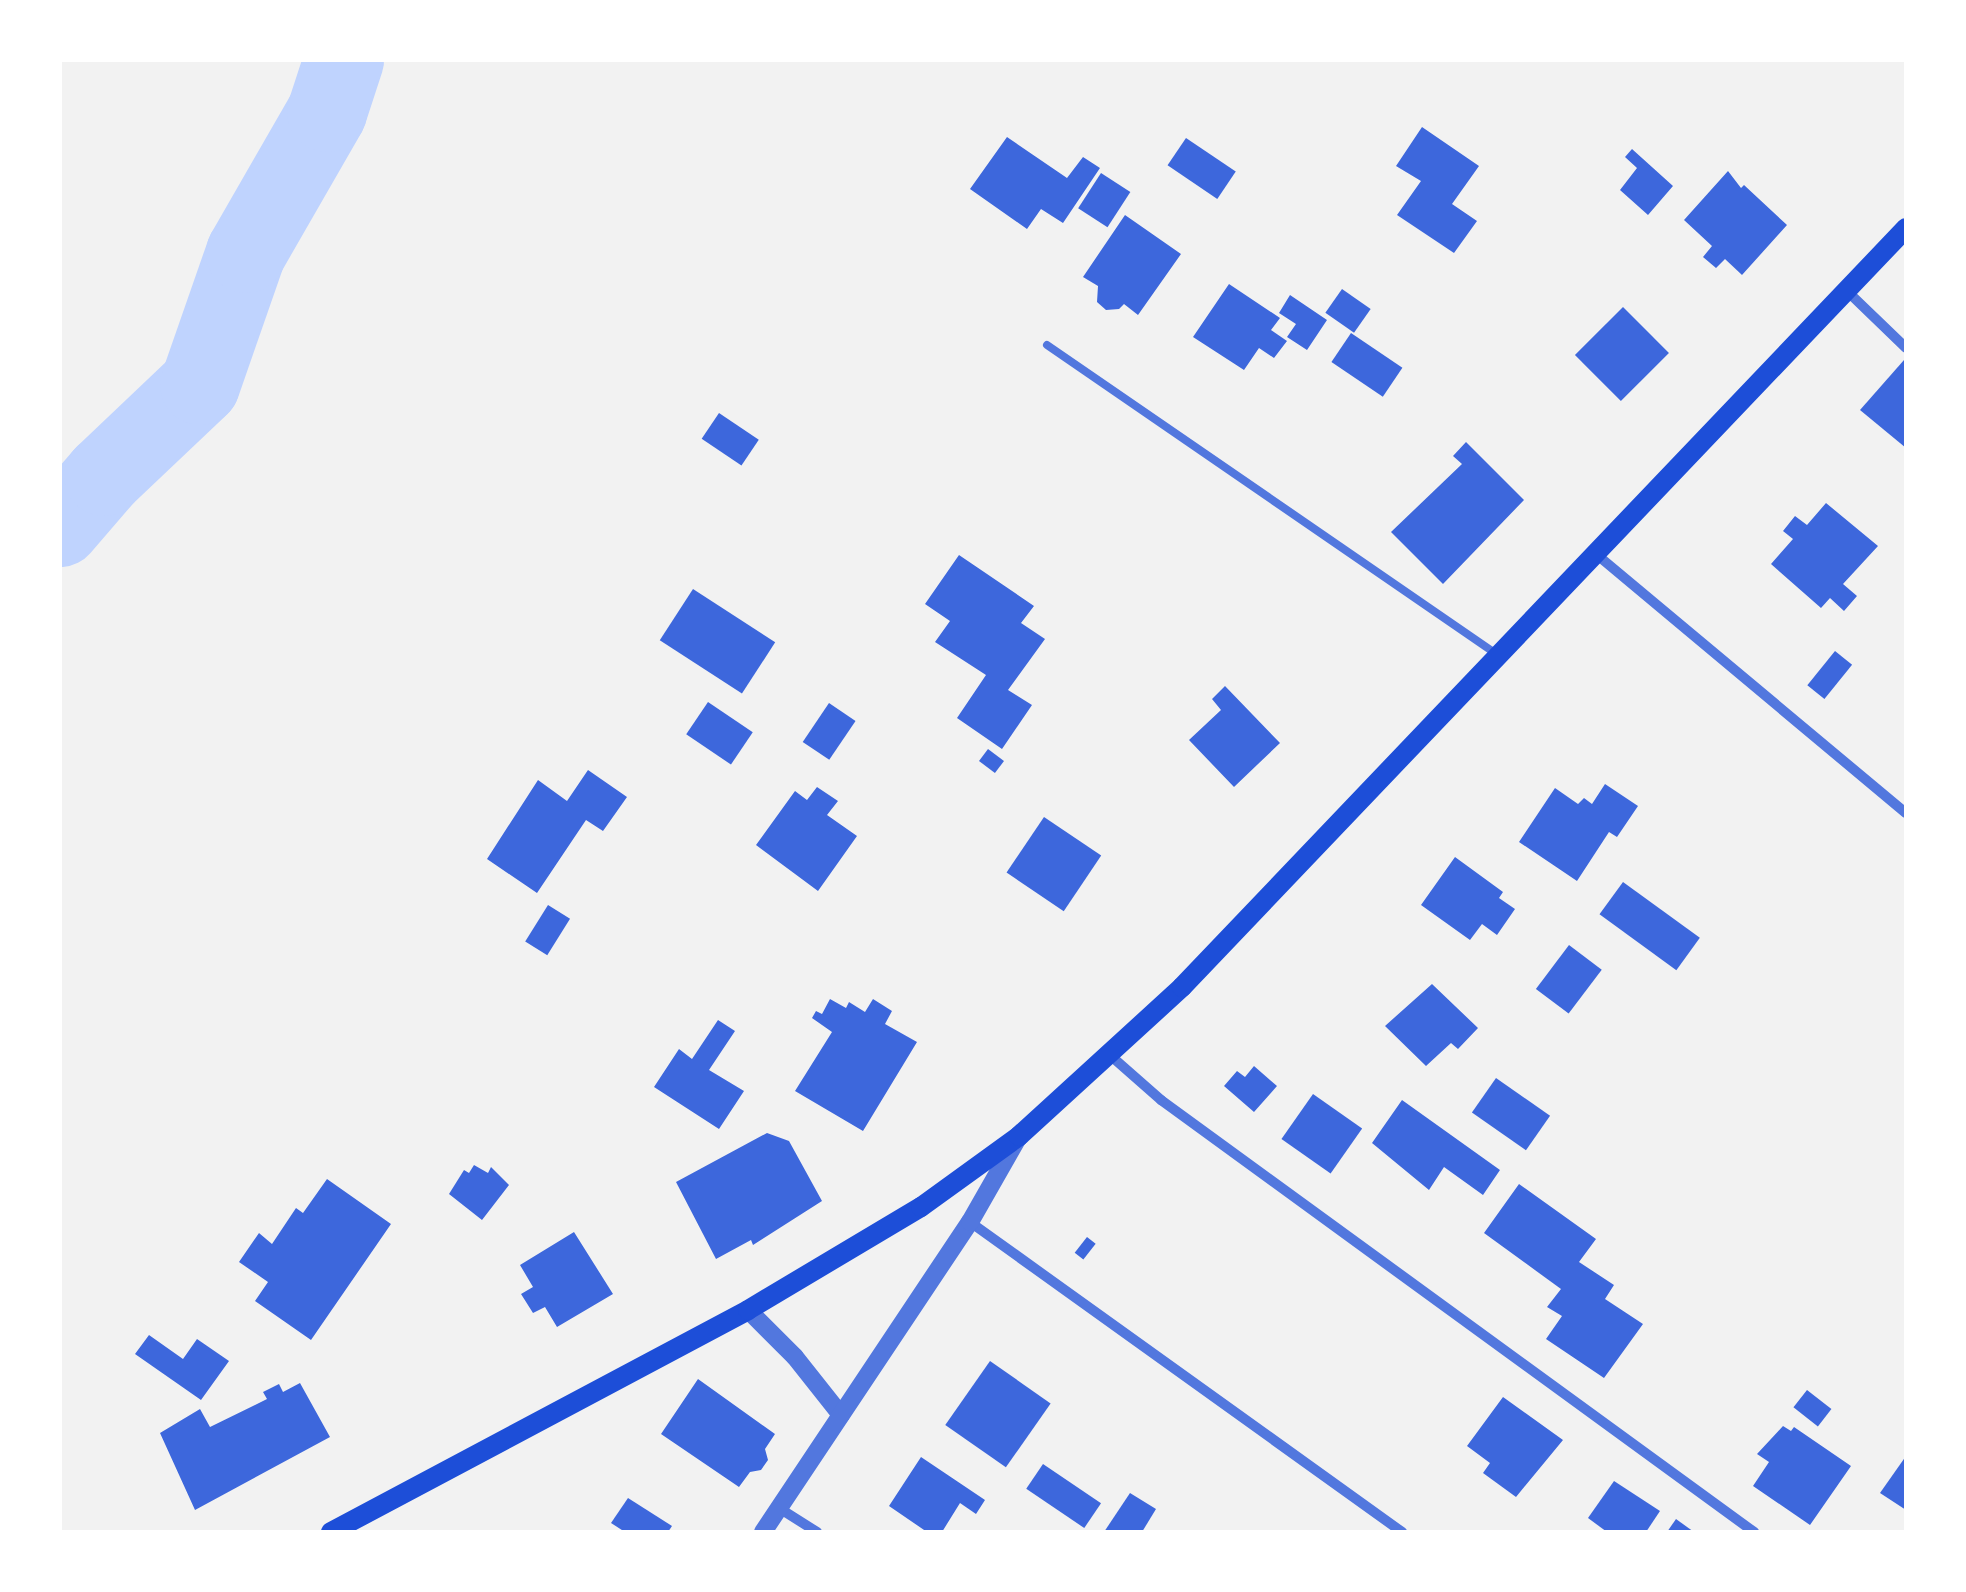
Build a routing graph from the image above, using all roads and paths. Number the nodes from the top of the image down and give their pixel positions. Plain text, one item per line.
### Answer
1 (1906, 228) edge
2 (1847, 291) junction
3 (1047, 345) dead end
4 (1906, 348) edge
5 (1596, 554) junction
6 (1499, 656) junction
7 (1906, 813) edge
8 (1111, 1056) junction
9 (1019, 1136) junction
10 (970, 1222) junction
11 (748, 1310) junction
12 (841, 1415) junction
13 (779, 1508) junction
14 (331, 1532) edge
15 (762, 1532) edge
16 (817, 1532) edge
17 (1402, 1532) edge
18 (1754, 1532) edge

1 - 2 main road
2 - 4 street
2 - 5 main road
3 - 6 lane
5 - 6 main road
5 - 7 street
6 - 8 main road
8 - 9 main road
8 - 18 street
9 - 10 street
9 - 11 main road
10 - 12 street
10 - 17 street
11 - 12 street
11 - 14 main road
12 - 13 street
13 - 15 street
13 - 16 street

